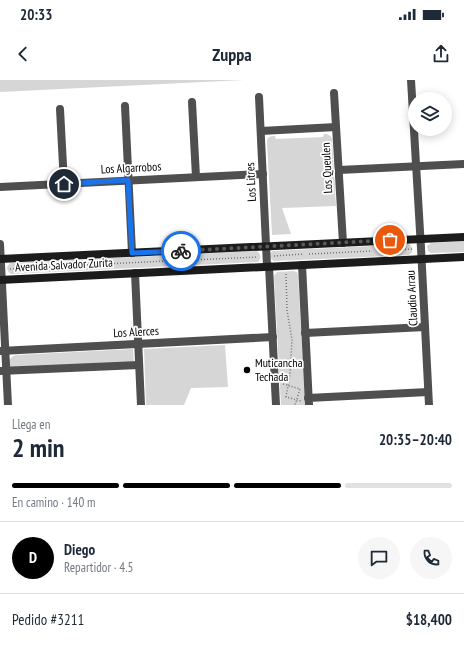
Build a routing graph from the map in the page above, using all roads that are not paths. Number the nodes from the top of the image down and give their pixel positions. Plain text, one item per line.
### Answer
1 (411, 80) edge
2 (334, 93) dead end
3 (259, 97) dead end
4 (192, 102) dead end
5 (125, 106) dead end
6 (60, 109) dead end
7 (336, 127) junction
8 (261, 131) junction
9 (464, 164) edge
10 (417, 166) junction
11 (339, 170) junction
12 (263, 174) junction
13 (196, 177) junction
14 (128, 180) junction
15 (64, 184) junction
16 (0, 187) edge
17 (464, 237) edge
18 (421, 239) junction
19 (343, 243) junction
20 (0, 244) edge
21 (266, 246) junction
22 (132, 253) junction
23 (464, 257) edge
24 (0, 259) edge
25 (304, 259) junction
26 (422, 259) junction
27 (268, 266) junction
28 (135, 273) junction
29 (1, 280) edge
30 (425, 327) junction
31 (305, 333) junction
32 (273, 337) junction
33 (138, 344) junction
34 (3, 351) edge
35 (139, 365) junction
36 (3, 371) edge
37 (428, 392) junction
38 (308, 402) edge
39 (8, 405) edge
40 (141, 405) edge
41 (276, 405) edge
42 (429, 405) edge

1 - 10 street, Claudio Arrau
2 - 7 street, Los Queulen
3 - 8 street, Los Litres
4 - 13 street
5 - 14 street
6 - 15 street
7 - 8 street
7 - 11 street, Los Queulen
8 - 12 street, Los Litres
9 - 10 street
10 - 11 street
10 - 18 street, Claudio Arrau
11 - 19 street, Los Queulen
12 - 13 street, Los Algarrobos
12 - 21 street, Los Litres
13 - 14 street, Los Algarrobos
14 - 15 street, Los Algarrobos
14 - 22 street
15 - 16 street, Los Algarrobos
17 - 18 main road, Avenida Salvador Zurita
18 - 19 main road, Avenida Salvador Zurita
18 - 26 street, Claudio Arrau
19 - 21 main road, Avenida Salvador Zurita
20 - 24 street
21 - 22 main road, Avenida Salvador Zurita
21 - 27 street, Los Litres
22 - 24 main road, Avenida Salvador Zurita
23 - 26 main road, Avenida Salvador Zurita
24 - 29 street
25 - 26 main road, Avenida Salvador Zurita
25 - 27 main road, Avenida Salvador Zurita
25 - 31 street
26 - 30 street, Claudio Arrau
27 - 28 main road, Avenida Salvador Zurita
27 - 32 street, Los Litres
28 - 29 main road, Avenida Salvador Zurita
28 - 33 street
29 - 34 street
30 - 31 street
30 - 37 street, Claudio Arrau
31 - 38 street
32 - 33 street, Los Alerces
32 - 41 street, Los Litres
33 - 34 street, Los Alerces
33 - 35 street
34 - 36 street
35 - 36 street
35 - 40 street
36 - 39 street
37 - 38 street
37 - 42 street, Claudio Arrau

